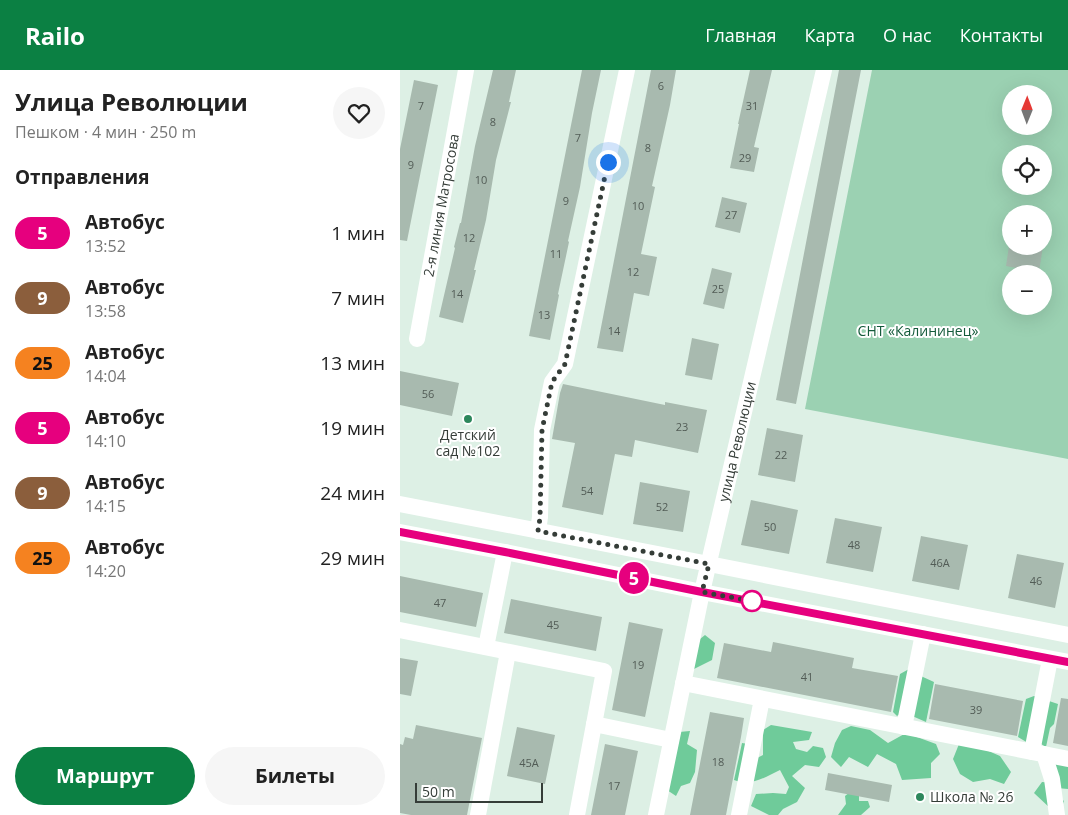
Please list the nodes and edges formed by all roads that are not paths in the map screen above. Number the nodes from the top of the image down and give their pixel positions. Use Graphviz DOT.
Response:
graph roads {
  1 [pos="466,70"];
  2 [pos="626,70"];
  3 [pos="824,70"];
  4 [pos="417,339"];
  5 [pos="400,504"];
  6 [pos="538,531"];
  7 [pos="400,532"];
  8 [pos="505,552"];
  9 [pos="709,564"];
  10 [pos="702,592"];
  11 [pos="400,630"];
  12 [pos="923,634"];
  13 [pos="1068,635"];
  14 [pos="486,647"];
  15 [pos="508,652"];
  16 [pos="1050,659"];
  17 [pos="1068,662"];
  18 [pos="683,683"];
  19 [pos="762,699"];
  20 [pos="594,724"];
  21 [pos="904,728"];
  22 [pos="671,740"];
  23 [pos="1038,753"];
  24 [pos="1068,759"];
  25 [pos="478,815"];
  26 [pos="577,815"];
  27 [pos="656,815"];
  28 [pos="740,815"];
  29 [pos="1057,815"];
  1 -- 4 [label="street, 2-я линия Матросова"];
  2 -- 6 [label="street"];
  3 -- 9 [label="street, улица Революции"];
  5 -- 6 [label="street"];
  6 -- 9 [label="street"];
  7 -- 8 [label="street"];
  8 -- 10 [label="street"];
  8 -- 14 [label="street"];
  9 -- 10 [label="street, улица Революции"];
  9 -- 13 [label="street"];
  10 -- 12 [label="street"];
  10 -- 18 [label="street, улица Революции"];
  11 -- 14 [label="street"];
  12 -- 16 [label="street"];
  12 -- 21 [label="street"];
  14 -- 15 [label="street"];
  15 -- 20 [label="street"];
  15 -- 25 [label="street"];
  16 -- 17 [label="street"];
  16 -- 23 [label="street"];
  18 -- 19 [label="street"];
  18 -- 22 [label="street, улица Революции"];
  19 -- 21 [label="street"];
  19 -- 28 [label="street"];
  20 -- 22 [label="street"];
  20 -- 26 [label="street"];
  21 -- 23 [label="street"];
  22 -- 27 [label="street, улица Революции"];
  23 -- 24 [label="street"];
  23 -- 29 [label="street"];
}
